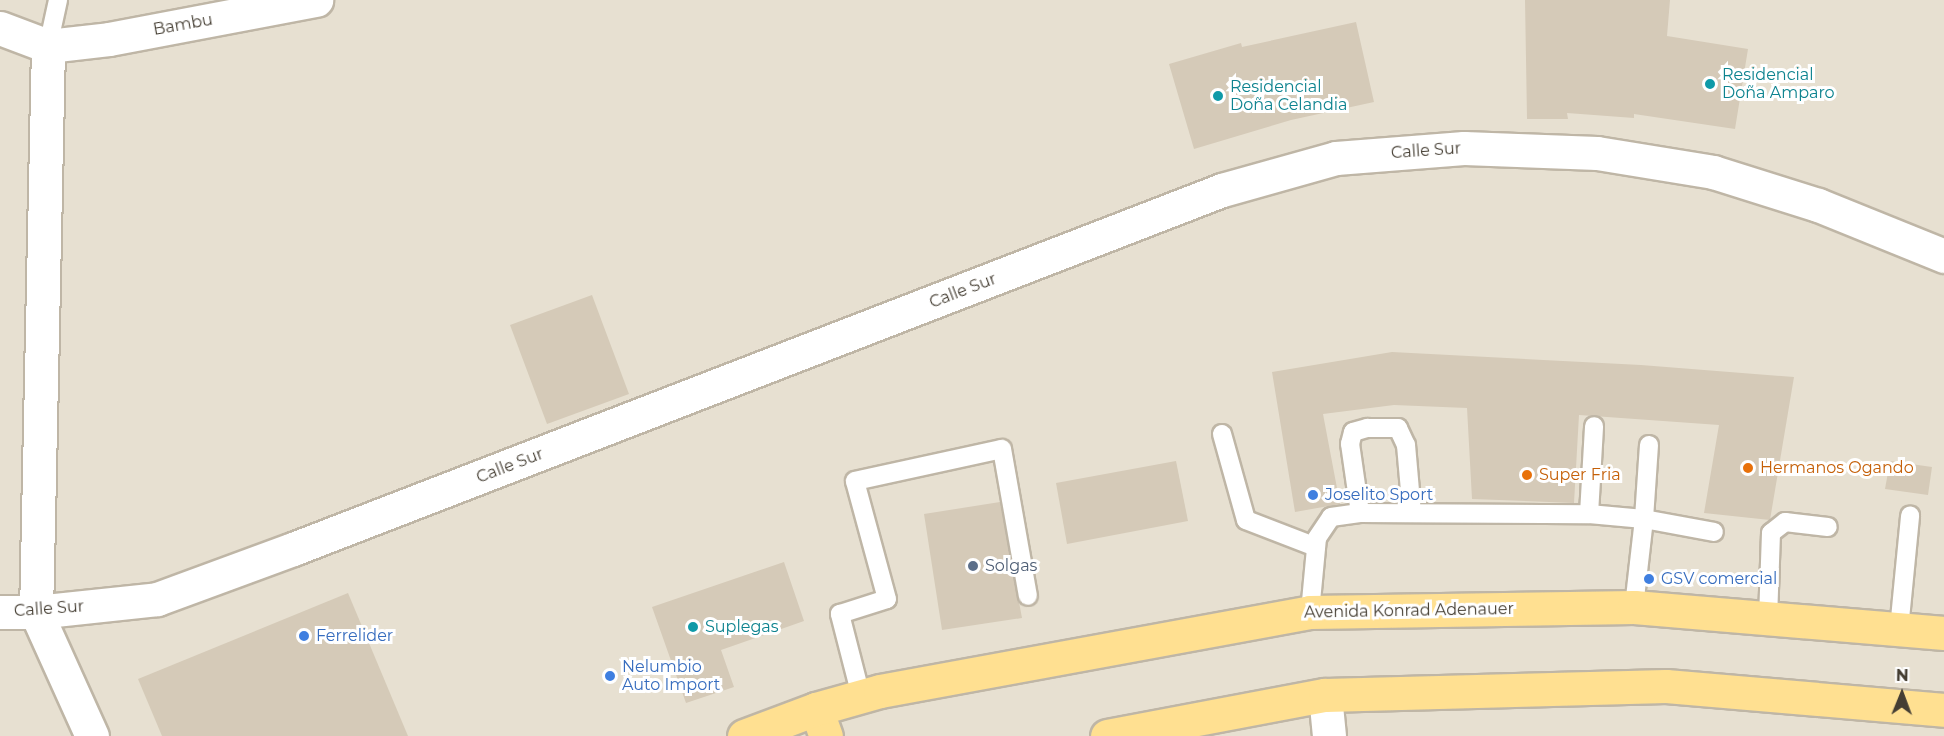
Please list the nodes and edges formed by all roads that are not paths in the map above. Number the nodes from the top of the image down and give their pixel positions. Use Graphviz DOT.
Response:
graph roads {
  1 [pos="58,0"];
  2 [pos="316,0"];
  3 [pos="0,28"];
  4 [pos="48,46"];
  5 [pos="1944,255"];
  6 [pos="1594,426"];
  7 [pos="1222,434"];
  8 [pos="1649,445"];
  9 [pos="1360,513"];
  10 [pos="1412,513"];
  11 [pos="1589,514"];
  12 [pos="1910,516"];
  13 [pos="1644,519"];
  14 [pos="1828,527"];
  15 [pos="1714,532"];
  16 [pos="1316,547"];
  17 [pos="1028,596"];
  18 [pos="1634,607"];
  19 [pos="0,612"];
  20 [pos="36,612"];
  21 [pos="1310,612"];
  22 [pos="1768,619"];
  23 [pos="1899,629"];
  24 [pos="1944,633"];
  25 [pos="1325,695"];
  26 [pos="861,696"];
  27 [pos="1944,710"];
  28 [pos="821,722"];
  29 [pos="92,736"];
  30 [pos="744,736"];
  31 [pos="1107,736"];
  32 [pos="1329,736"];
  1 -- 4 [label="lane"];
  2 -- 4 [label="street, Bambu"];
  3 -- 4 [label="street"];
  4 -- 20 [label="street"];
  5 -- 20 [label="street, Calle Sur"];
  6 -- 11 [label="lane"];
  7 -- 16 [label="lane"];
  8 -- 13 [label="lane"];
  9 -- 10 [label="lane"];
  9 -- 10 [label="lane"];
  9 -- 16 [label="lane"];
  10 -- 11 [label="lane"];
  11 -- 13 [label="lane"];
  12 -- 23 [label="lane"];
  13 -- 15 [label="lane"];
  13 -- 18 [label="lane"];
  14 -- 22 [label="lane"];
  16 -- 21 [label="lane"];
  17 -- 26 [label="lane"];
  18 -- 21 [label="main road, Avenida Konrad Adenauer"];
  18 -- 22 [label="main road, Avenida Konrad Adenauer"];
  19 -- 20 [label="street, Calle Sur"];
  20 -- 29 [label="street"];
  21 -- 26 [label="main road, Avenida Konrad Adenauer"];
  22 -- 23 [label="main road, Avenida Konrad Adenauer"];
  23 -- 24 [label="main road, Avenida Konrad Adenauer"];
  25 -- 27 [label="main road"];
  25 -- 31 [label="main road"];
  25 -- 32 [label="street"];
  26 -- 28 [label="main road, Avenida Konrad Adenauer"];
  28 -- 30 [label="main road, Avenida Konrad Adenauer"];
}
